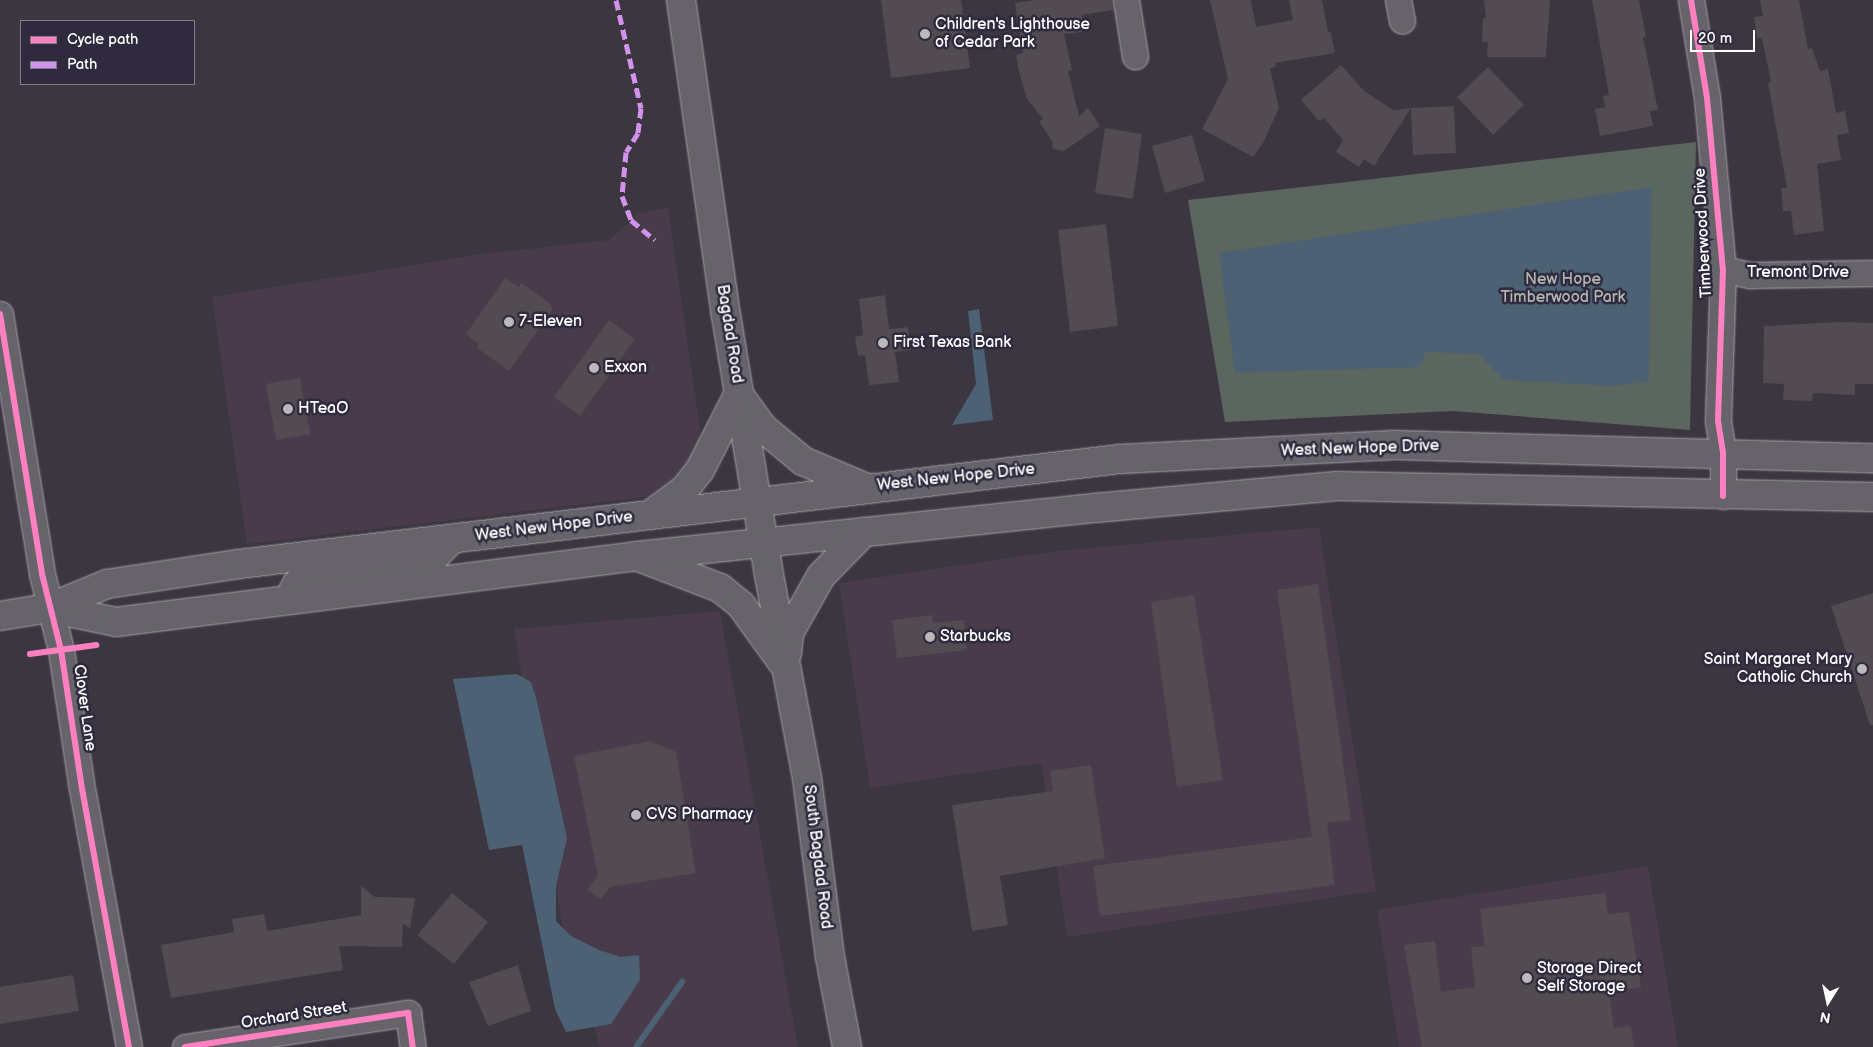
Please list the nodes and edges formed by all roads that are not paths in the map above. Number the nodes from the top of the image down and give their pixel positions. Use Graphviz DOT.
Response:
graph roads {
  1 [pos="681,0"];
  2 [pos="1126,0"];
  3 [pos="1691,0"];
  4 [pos="1134,56"];
  5 [pos="1723,269"];
  6 [pos="1873,273"];
  7 [pos="0,314"];
  8 [pos="739,393"];
  9 [pos="1723,452"];
  10 [pos="1873,458"];
  11 [pos="867,488"];
  12 [pos="1723,496"];
  13 [pos="1873,497"];
  14 [pos="758,500"];
  15 [pos="649,515"];
  16 [pos="864,532"];
  17 [pos="452,539"];
  18 [pos="764,543"];
  19 [pos="637,556"];
  20 [pos="288,600"];
  21 [pos="49,608"];
  22 [pos="0,616"];
  23 [pos="786,667"];
  24 [pos="129,1047"];
  25 [pos="185,1047"];
  26 [pos="413,1047"];
  27 [pos="847,1047"];
  1 -- 8 [label="main road, Bagdad Road"];
  2 -- 4 [label="street"];
  3 -- 5 [label="street, Timberwood Drive"];
  5 -- 6 [label="street, Tremont Drive"];
  5 -- 9 [label="street, Timberwood Drive"];
  7 -- 21 [label="street, Clover Lane"];
  8 -- 11 [label="main road"];
  8 -- 14 [label="main road, Bagdad Road"];
  8 -- 15 [label="main road"];
  9 -- 10 [label="main road, West New Hope Drive"];
  9 -- 11 [label="main road, West New Hope Drive"];
  9 -- 12 [label="street, Timberwood Drive"];
  11 -- 14 [label="main road, West New Hope Drive"];
  12 -- 13 [label="main road, West New Hope Drive"];
  12 -- 16 [label="main road, West New Hope Drive"];
  14 -- 15 [label="main road, West New Hope Drive"];
  14 -- 18 [label="main road, Bagdad Road"];
  15 -- 17 [label="main road, West New Hope Drive"];
  16 -- 18 [label="main road, West New Hope Drive"];
  16 -- 23 [label="main road"];
  17 -- 20 [label="main road"];
  17 -- 21 [label="main road, West New Hope Drive"];
  18 -- 19 [label="main road, West New Hope Drive"];
  18 -- 23 [label="main road, Bagdad Road"];
  19 -- 20 [label="main road, West New Hope Drive"];
  19 -- 23 [label="main road"];
  20 -- 21 [label="main road, West New Hope Drive"];
  21 -- 22 [label="main road, West New Hope Drive"];
  21 -- 24 [label="street, Clover Lane"];
  23 -- 27 [label="main road, South Bagdad Road"];
  25 -- 26 [label="street, Orchard Street"];
}
